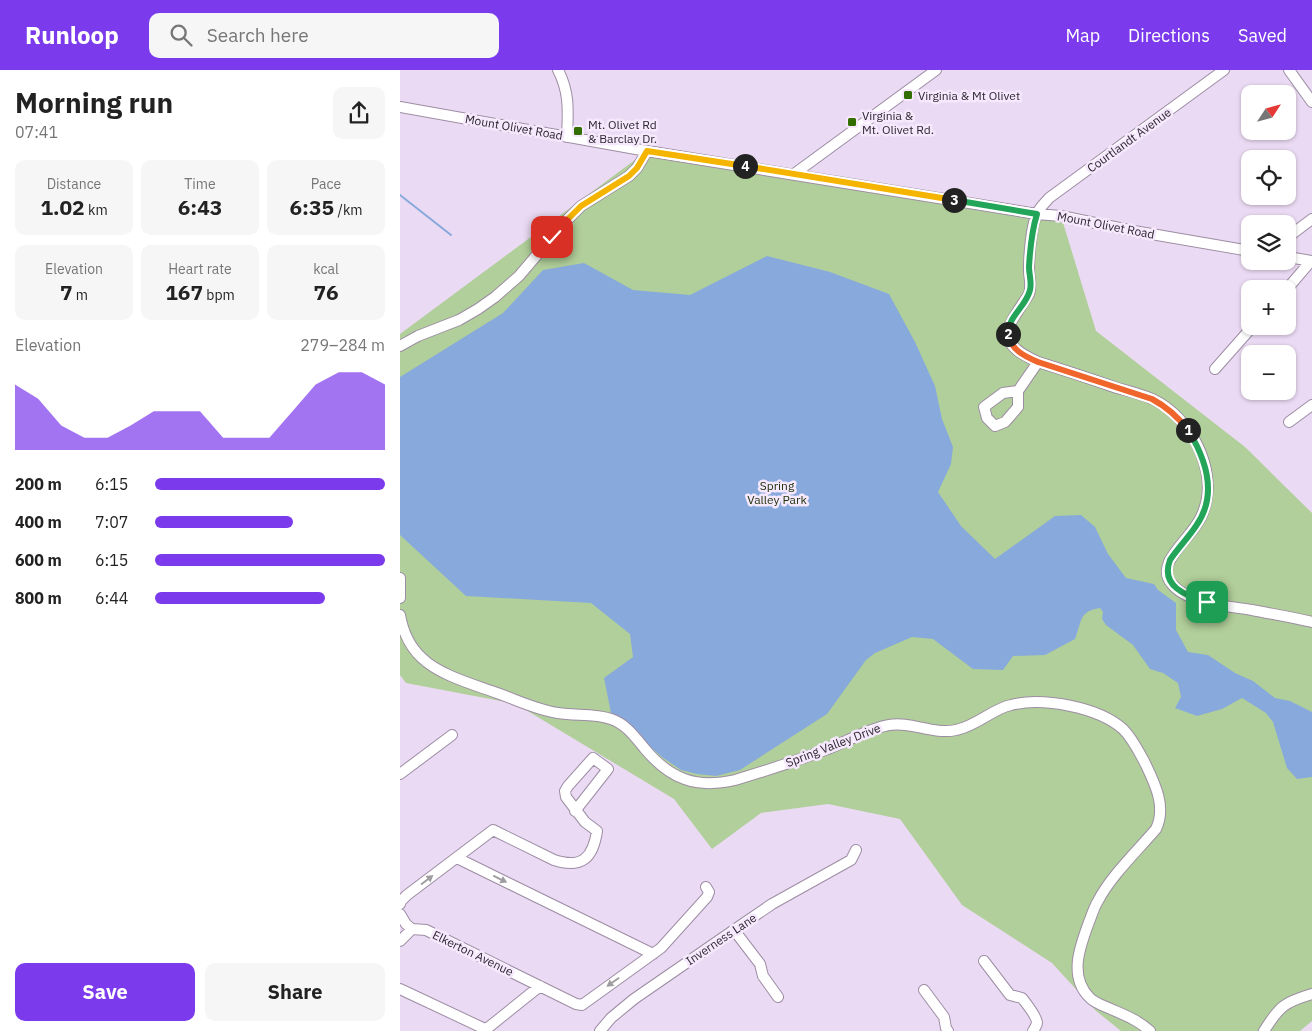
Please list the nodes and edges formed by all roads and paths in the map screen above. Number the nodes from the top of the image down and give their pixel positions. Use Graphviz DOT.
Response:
graph roads {
  1 [pos="558,70"];
  2 [pos="936,70"];
  3 [pos="1224,70"];
  4 [pos="1289,70"];
  5 [pos="1312,102"];
  6 [pos="400,107"];
  7 [pos="567,137"];
  8 [pos="647,151"];
  9 [pos="794,174"];
  10 [pos="1037,214"];
  11 [pos="1312,219"];
  12 [pos="1296,231"];
  13 [pos="1241,249"];
  14 [pos="1296,258"];
  15 [pos="1312,261"];
  16 [pos="1295,280"];
  17 [pos="1245,335"];
  18 [pos="400,346"];
  19 [pos="1038,362"];
  20 [pos="1215,369"];
  21 [pos="1018,391"];
  22 [pos="1312,405"];
  23 [pos="1289,422"];
  24 [pos="400,578"];
  25 [pos="400,598"];
  26 [pos="400,615"];
  27 [pos="1312,622"];
  28 [pos="452,735"];
  29 [pos="400,774"];
  30 [pos="575,811"];
  31 [pos="856,850"];
  32 [pos="457,858"];
  33 [pos="706,887"];
  34 [pos="400,904"];
  35 [pos="400,914"];
  36 [pos="412,929"];
  37 [pos="734,930"];
  38 [pos="400,942"];
  39 [pos="653,954"];
  40 [pos="984,961"];
  41 [pos="536,984"];
  42 [pos="400,989"];
  43 [pos="924,990"];
  44 [pos="1312,994"];
  45 [pos="778,997"];
  46 [pos="484,1030"];
  47 [pos="600,1031"];
  48 [pos="948,1031"];
  49 [pos="1033,1031"];
  50 [pos="1150,1031"];
  51 [pos="1264,1031"];
  1 -- 7 [label="street"];
  2 -- 9 [label="street"];
  3 -- 10 [label="street, Courtlandt Avenue"];
  4 -- 5 [label="street"];
  6 -- 7 [label="street, Mount Olivet Road"];
  7 -- 8 [label="street, Mount Olivet Road"];
  8 -- 9 [label="street, Mount Olivet Road"];
  8 -- 18 [label="street"];
  9 -- 10 [label="street, Mount Olivet Road"];
  10 -- 13 [label="street, Mount Olivet Road"];
  10 -- 19 [label="street"];
  11 -- 12 [label="street"];
  14 -- 15 [label="street"];
  15 -- 16 [label="street"];
  17 -- 20 [label="street"];
  19 -- 21 [label="street"];
  19 -- 27 [label="street"];
  22 -- 23 [label="street"];
  24 -- 25 [label="street"];
  26 -- 50 [label="street, Spring Valley Drive"];
  28 -- 29 [label="street"];
  30 -- 30 [label="street"];
  30 -- 32 [label="street"];
  31 -- 37 [label="street, Inverness Lane"];
  34 -- 32 [label="street, one-way"];
  32 -- 39 [label="street, one-way"];
  33 -- 39 [label="street"];
  35 -- 36 [label="street"];
  36 -- 38 [label="street"];
  36 -- 41 [label="street, Elkerton Avenue"];
  37 -- 45 [label="street"];
  37 -- 47 [label="street, Inverness Lane"];
  39 -- 41 [label="street, Elkerton Avenue, one-way"];
  40 -- 49 [label="street"];
  41 -- 46 [label="street"];
  42 -- 46 [label="street"];
  43 -- 48 [label="street"];
  44 -- 51 [label="street"];
}
